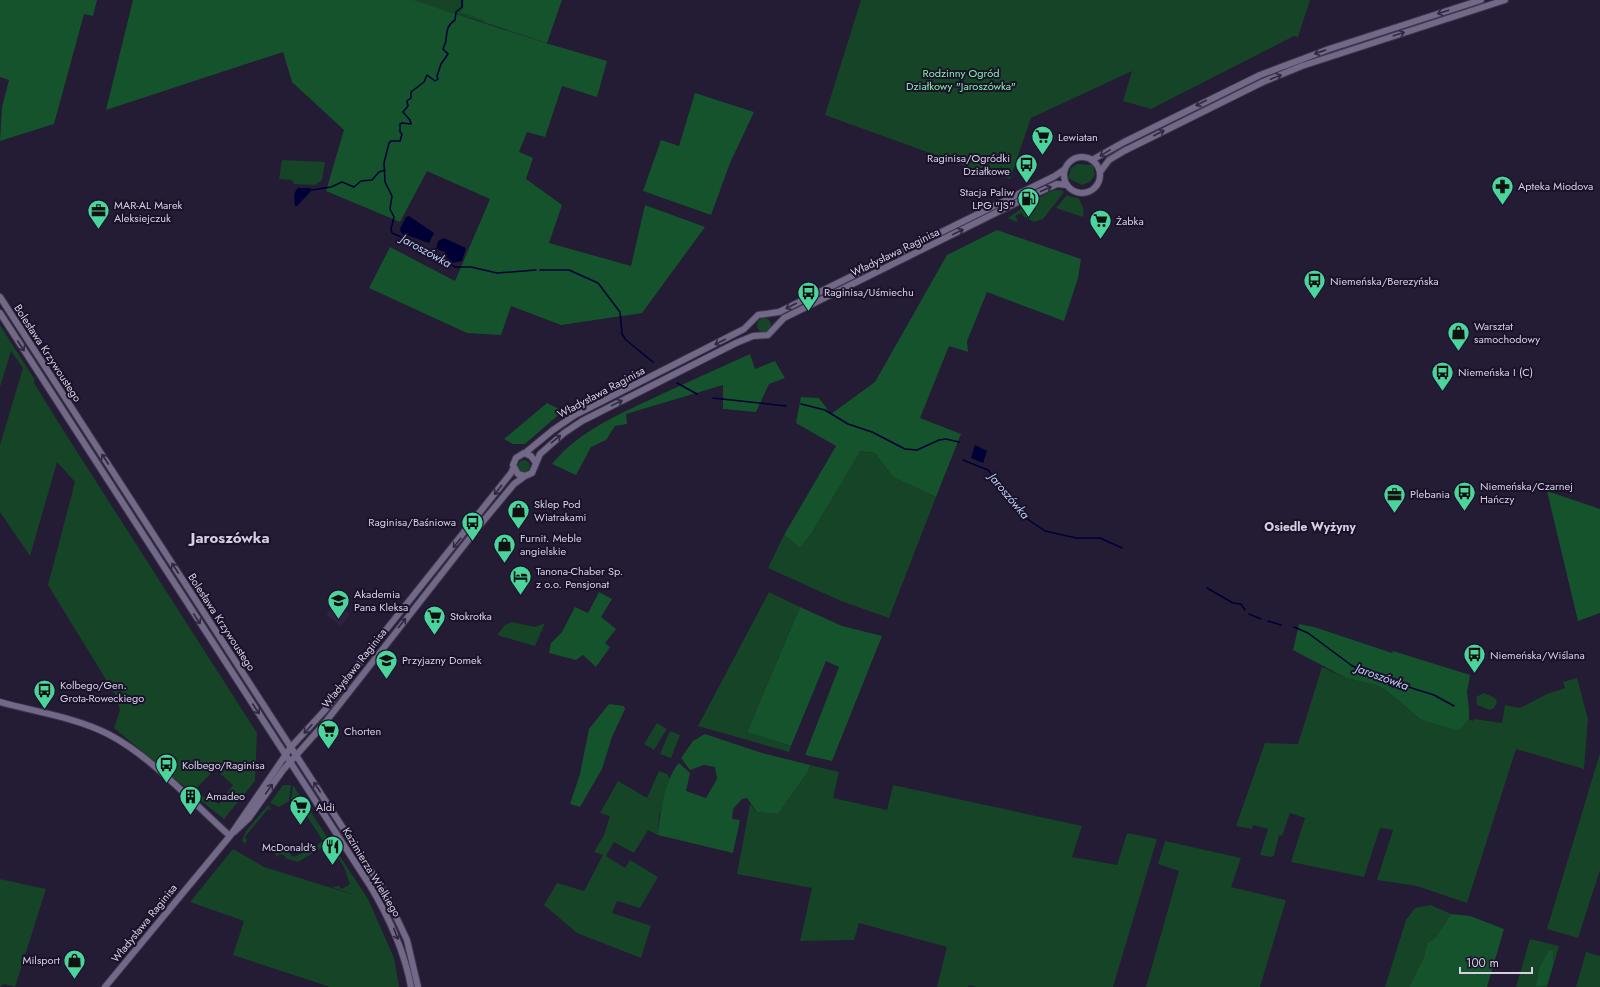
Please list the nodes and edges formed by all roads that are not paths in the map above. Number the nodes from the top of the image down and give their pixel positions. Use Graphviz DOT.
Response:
graph roads {
  1 [pos="1481,0"];
  2 [pos="1505,0"];
  3 [pos="1092,160"];
  4 [pos="1065,169"];
  5 [pos="1100,172"];
  6 [pos="1067,185"];
  7 [pos="0,297"];
  8 [pos="0,313"];
  9 [pos="766,314"];
  10 [pos="753,321"];
  11 [pos="775,327"];
  12 [pos="761,336"];
  13 [pos="525,453"];
  14 [pos="536,463"];
  15 [pos="514,468"];
  16 [pos="525,476"];
  17 [pos="131,500"];
  18 [pos="123,504"];
  19 [pos="379,638"];
  20 [pos="385,644"];
  21 [pos="0,702"];
  22 [pos="291,747"];
  23 [pos="296,754"];
  24 [pos="285,755"];
  25 [pos="290,762"];
  26 [pos="326,801"];
  27 [pos="318,805"];
  28 [pos="230,836"];
  29 [pos="105,987"];
  30 [pos="411,987"];
  31 [pos="418,987"];
  1 -- 3 [label="main road, one-way"];
  5 -- 2 [label="main road, one-way"];
  3 -- 4 [label="main road"];
  3 -- 5 [label="main road"];
  4 -- 6 [label="main road"];
  4 -- 9 [label="main road, Władysława Raginisa, one-way"];
  5 -- 6 [label="main road"];
  11 -- 6 [label="main road, Władysława Raginisa, one-way"];
  17 -- 7 [label="main road, Bolesława Krzywoustego, one-way"];
  8 -- 18 [label="main road, Bolesława Krzywoustego, one-way"];
  9 -- 10 [label="main road"];
  9 -- 11 [label="main road"];
  10 -- 12 [label="main road"];
  10 -- 13 [label="main road, Władysława Raginisa, one-way"];
  11 -- 12 [label="main road"];
  14 -- 12 [label="main road, Władysława Raginisa, one-way"];
  13 -- 14 [label="main road"];
  13 -- 15 [label="main road"];
  14 -- 16 [label="main road"];
  15 -- 16 [label="main road"];
  15 -- 19 [label="main road, Władysława Raginisa, one-way"];
  20 -- 16 [label="main road, Władysława Raginisa, one-way"];
  17 -- 18 [label="main road"];
  22 -- 17 [label="main road, Bolesława Krzywoustego, one-way"];
  18 -- 24 [label="main road, Bolesława Krzywoustego, one-way"];
  19 -- 20 [label="main road"];
  19 -- 22 [label="main road, Władysława Raginisa, one-way"];
  20 -- 23 [label="main road, Władysława Raginisa"];
  21 -- 28 [label="main road"];
  22 -- 23 [label="main road, Bolesława Krzywoustego"];
  22 -- 24 [label="main road, Władysława Raginisa"];
  23 -- 25 [label="main road, Władysława Raginisa"];
  26 -- 23 [label="main road, Kazimierza Wielkiego, one-way"];
  24 -- 25 [label="main road, Kazimierza Wielkiego"];
  24 -- 28 [label="main road, Władysława Raginisa"];
  25 -- 27 [label="main road, Kazimierza Wielkiego"];
  28 -- 25 [label="main road, Władysława Raginisa, one-way"];
  26 -- 27 [label="main road"];
  26 -- 31 [label="main road, Kazimierza Wielkiego"];
  27 -- 30 [label="main road, Kazimierza Wielkiego, one-way"];
  28 -- 29 [label="main road, Władysława Raginisa"];
}
